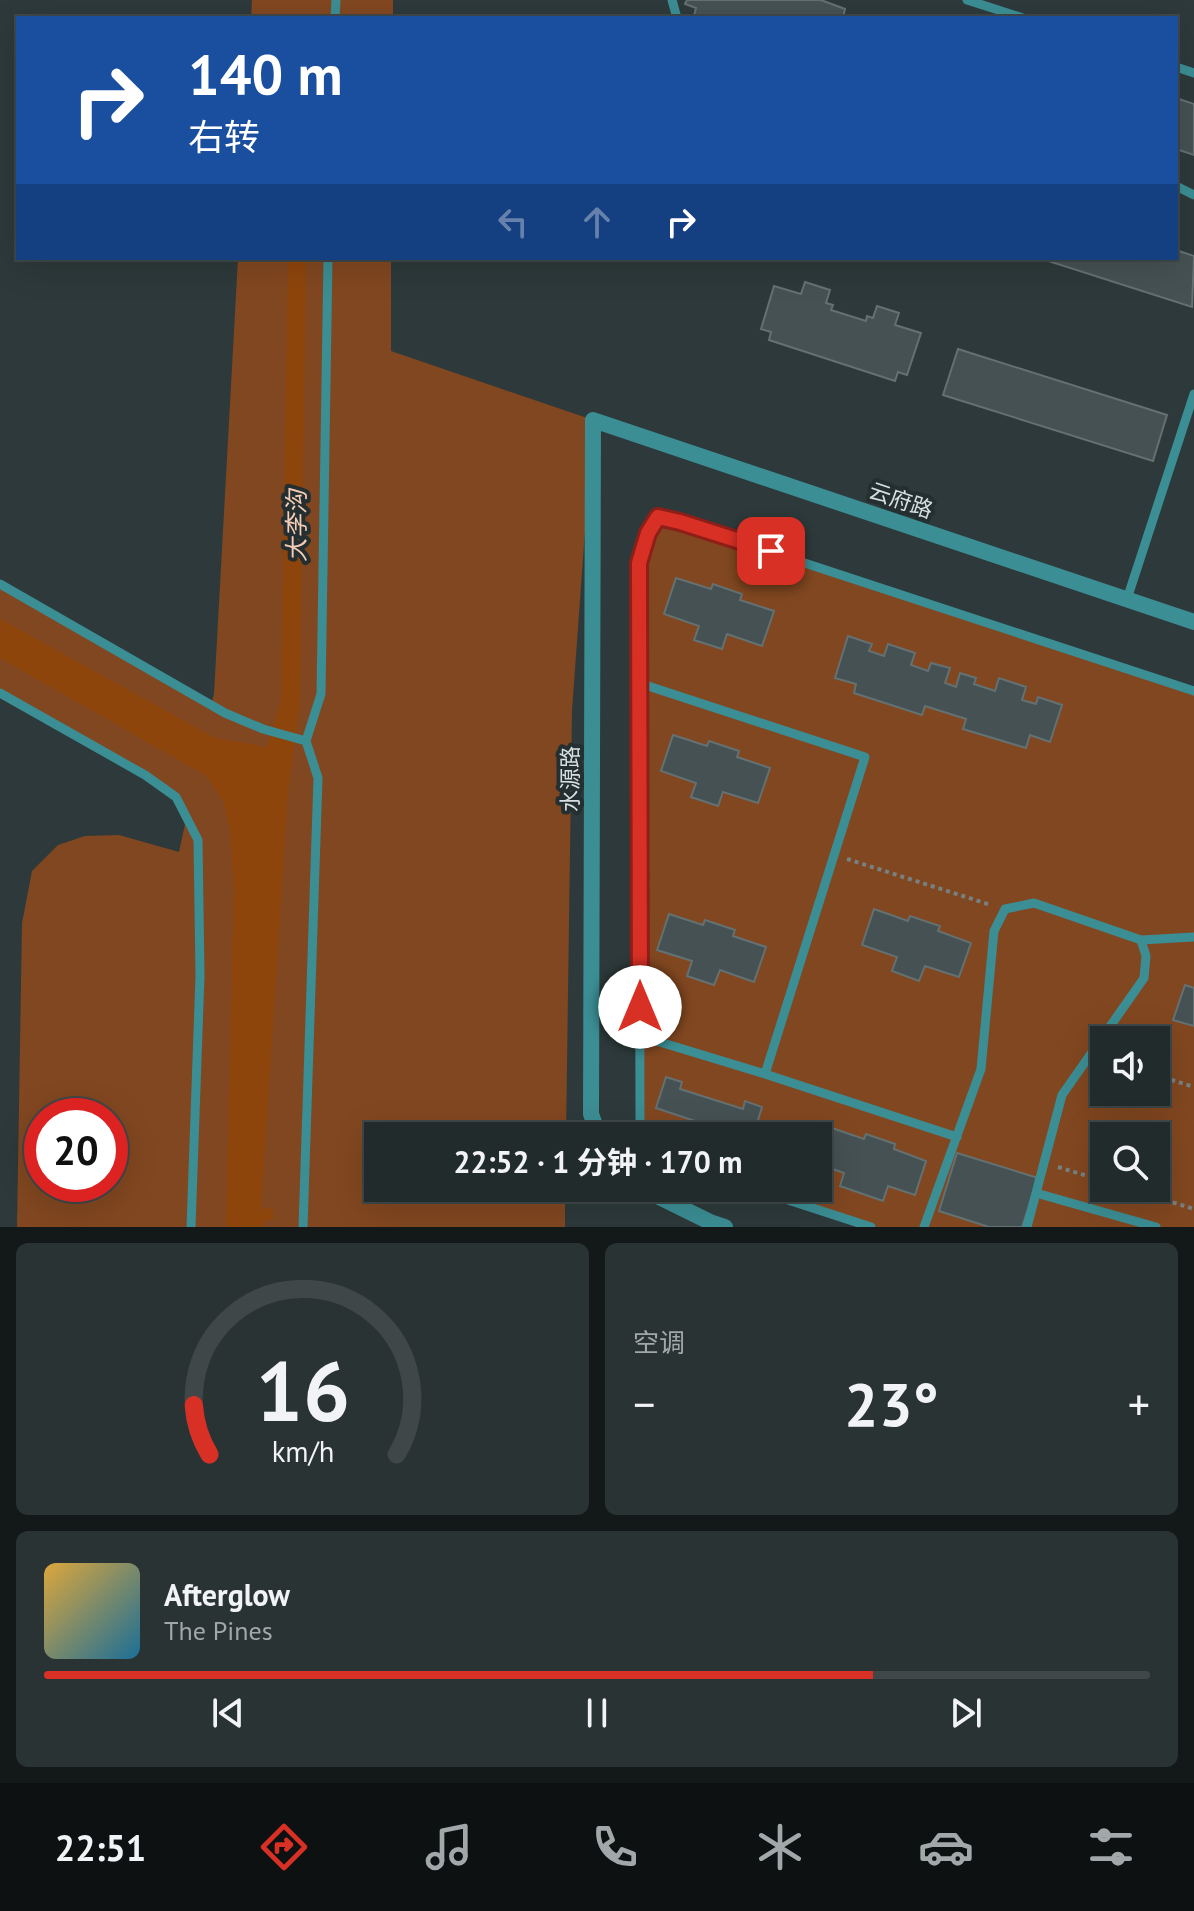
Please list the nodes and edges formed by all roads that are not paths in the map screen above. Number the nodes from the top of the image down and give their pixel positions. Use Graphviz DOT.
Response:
graph roads {
  1 [pos="967,0"];
  2 [pos="1017,16"];
  3 [pos="328,260"];
  4 [pos="1194,394"];
  5 [pos="593,420"];
  6 [pos="0,584"];
  7 [pos="1127,599"];
  8 [pos="1194,622"];
  9 [pos="639,683"];
  10 [pos="1194,691"];
  11 [pos="0,693"];
  12 [pos="302,740"];
  13 [pos="1194,937"];
  14 [pos="1141,940"];
  15 [pos="640,1036"];
  16 [pos="765,1074"];
  17 [pos="594,1122"];
  18 [pos="640,1122"];
  19 [pos="957,1137"];
  20 [pos="1036,1193"];
  21 [pos="669,1202"];
  22 [pos="794,1202"];
  23 [pos="191,1227"];
  24 [pos="303,1227"];
  25 [pos="725,1227"];
  26 [pos="871,1227"];
  27 [pos="924,1227"];
  28 [pos="1027,1227"];
  29 [pos="1156,1227"];
  1 -- 2 [label="lane"];
  3 -- 12 [label="lane"];
  4 -- 7 [label="lane"];
  5 -- 7 [label="street, 云府路"];
  5 -- 17 [label="street, 水源路"];
  6 -- 12 [label="lane"];
  7 -- 8 [label="street, 云府路"];
  9 -- 10 [label="lane"];
  9 -- 15 [label="lane"];
  9 -- 16 [label="lane"];
  11 -- 23 [label="lane"];
  12 -- 24 [label="lane"];
  13 -- 14 [label="lane"];
  14 -- 19 [label="lane"];
  14 -- 20 [label="lane"];
  15 -- 16 [label="lane"];
  15 -- 18 [label="lane"];
  16 -- 19 [label="lane"];
  19 -- 27 [label="lane"];
  20 -- 28 [label="lane"];
  20 -- 29 [label="lane"];
  21 -- 25 [label="street"];
  22 -- 26 [label="lane"];
}
